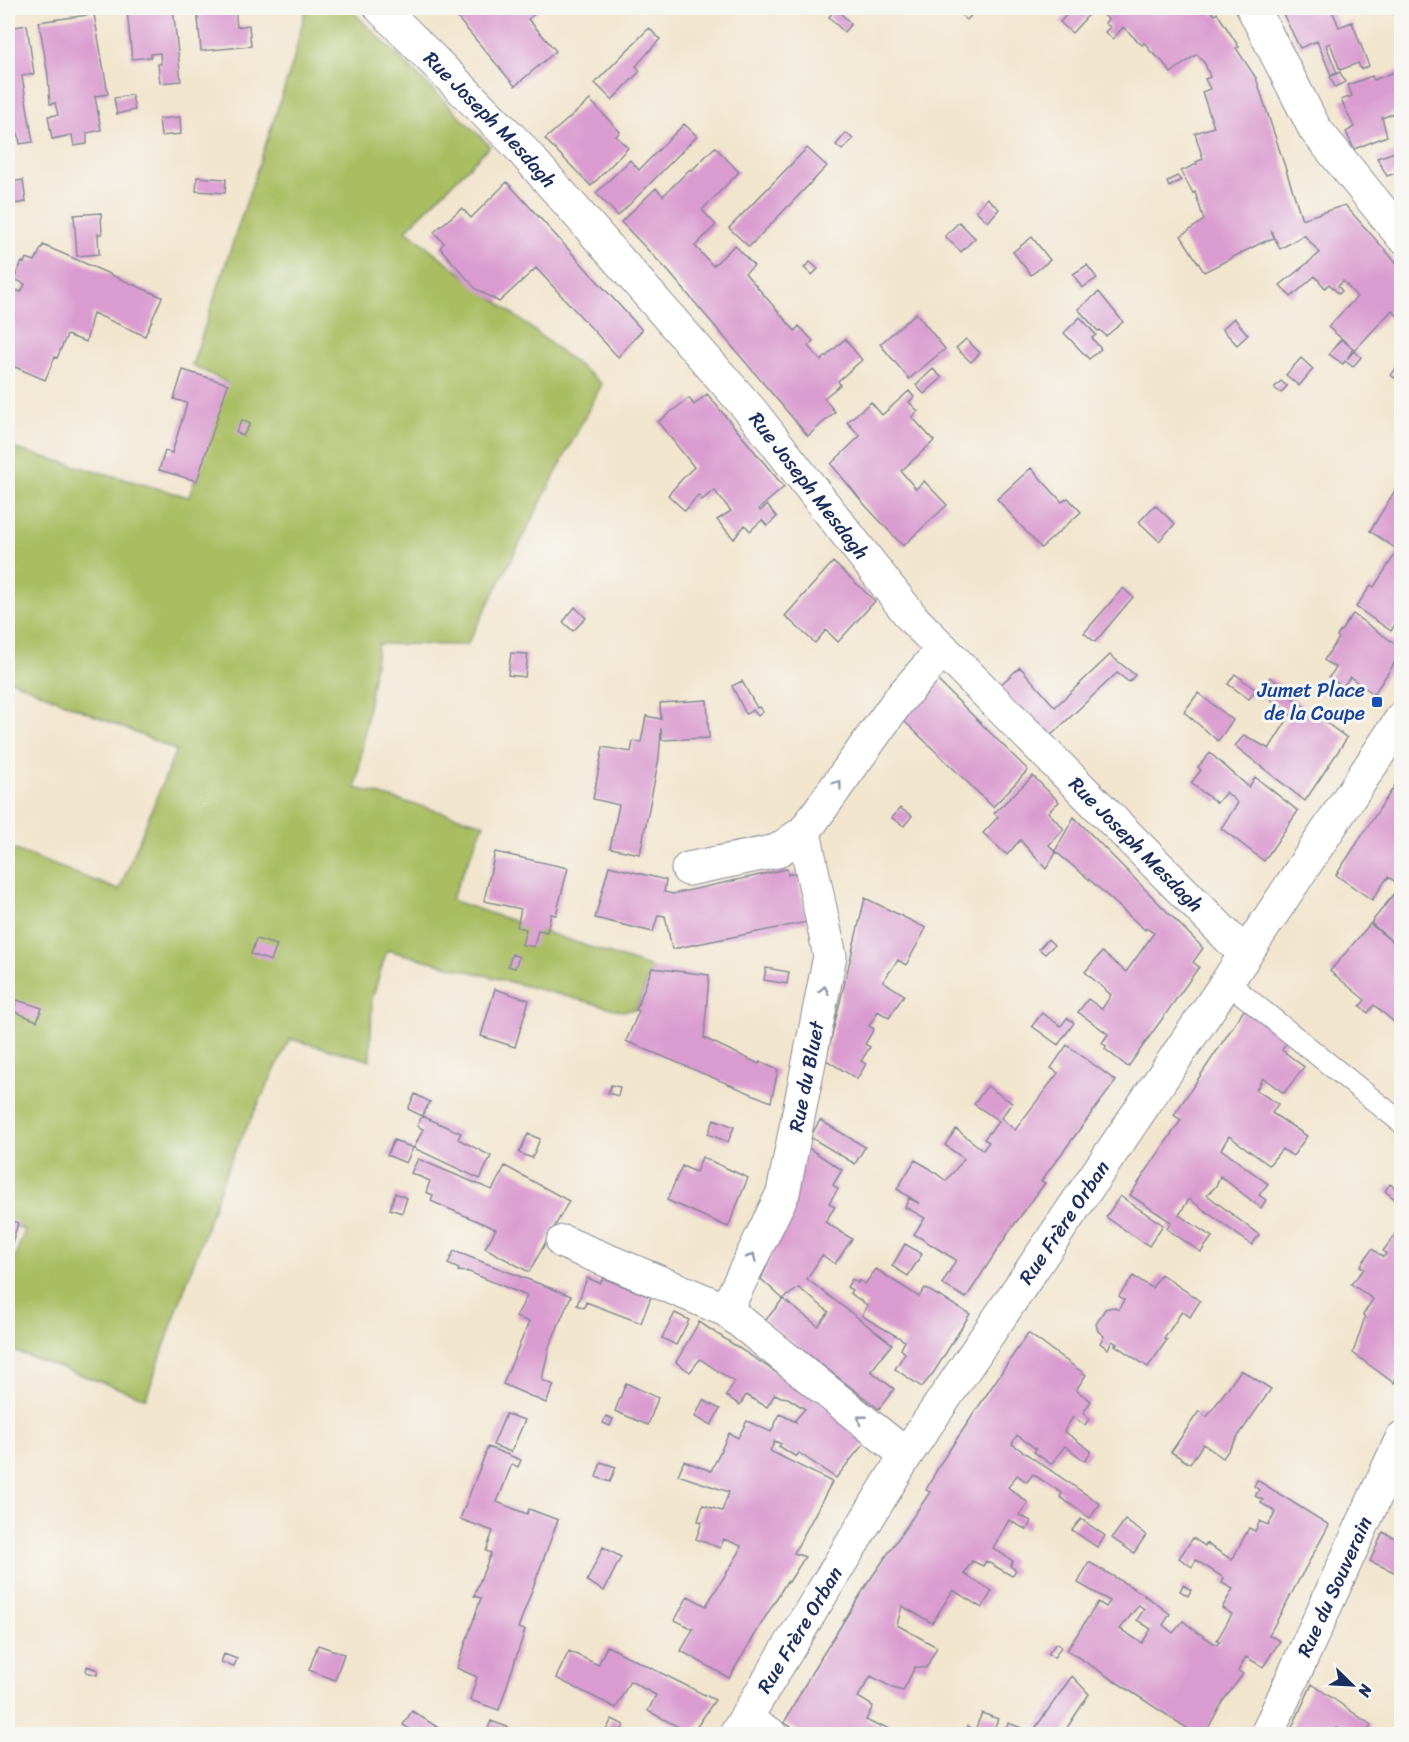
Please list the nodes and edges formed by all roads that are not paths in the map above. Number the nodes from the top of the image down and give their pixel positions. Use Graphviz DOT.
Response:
graph roads {
  1 [pos="381,8"];
  2 [pos="1252,8"];
  3 [pos="1401,236"];
  4 [pos="943,649"];
  5 [pos="1401,718"];
  6 [pos="804,832"];
  7 [pos="688,869"];
  8 [pos="1245,954"];
  9 [pos="1227,982"];
  10 [pos="1401,1123"];
  11 [pos="563,1242"];
  12 [pos="726,1310"];
  13 [pos="1401,1438"];
  14 [pos="906,1455"];
  15 [pos="750,1730"];
  16 [pos="1267,1734"];
  1 -- 4 [label="street, Rue Joseph Mesdagh"];
  2 -- 3 [label="street"];
  6 -- 4 [label="street, one-way"];
  4 -- 8 [label="street, Rue Joseph Mesdagh"];
  5 -- 8 [label="street, Rue Frère Orban"];
  6 -- 7 [label="street"];
  12 -- 6 [label="street, Rue du Bluet, one-way"];
  8 -- 9 [label="street, Rue Frère Orban"];
  9 -- 10 [label="lane"];
  9 -- 14 [label="street, Rue Frère Orban"];
  11 -- 12 [label="street"];
  14 -- 12 [label="street, one-way"];
  13 -- 16 [label="street, Rue du Souverain"];
  14 -- 15 [label="street, Rue Frère Orban"];
}
